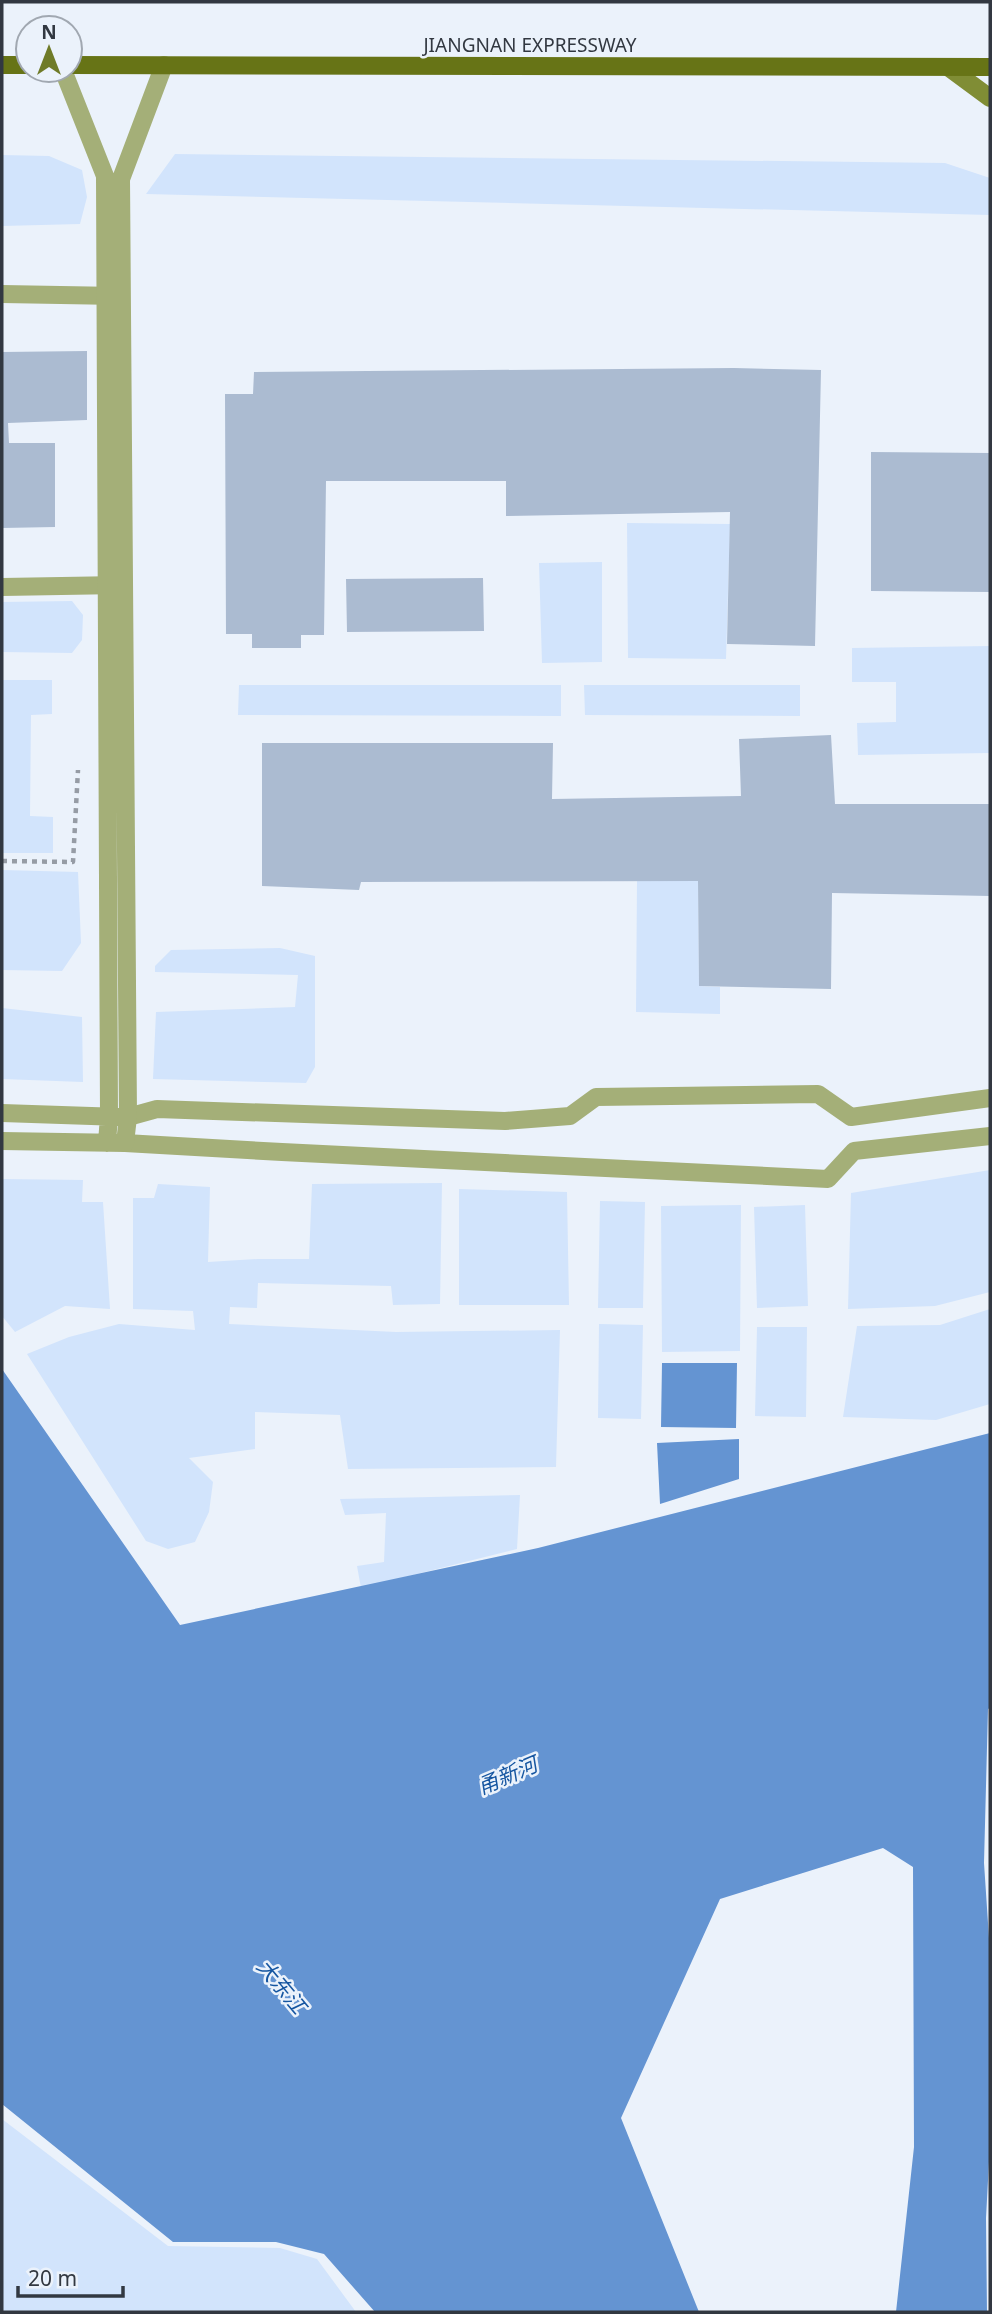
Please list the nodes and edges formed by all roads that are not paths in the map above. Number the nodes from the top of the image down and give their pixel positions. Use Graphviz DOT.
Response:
graph roads {
  1 [pos="84,65"];
  2 [pos="164,65"];
  3 [pos="948,67"];
  4 [pos="990,67"];
  5 [pos="69,84"];
  6 [pos="990,98"];
  7 [pos="2,295"];
  8 [pos="114,296"];
  9 [pos="115,585"];
  10 [pos="2,587"];
  11 [pos="990,1098"];
  12 [pos="2,1114"];
  13 [pos="109,1116"];
  14 [pos="128,1117"];
  15 [pos="990,1136"];
  16 [pos="2,1141"];
  17 [pos="116,1143"];
  1 -- 2 [label="main road, JIANGNAN EXPRESSWAY"];
  2 -- 3 [label="main road, JIANGNAN EXPRESSWAY"];
  2 -- 8 [label="street"];
  3 -- 4 [label="main road, JIANGNAN EXPRESSWAY"];
  3 -- 6 [label="main road"];
  5 -- 8 [label="street"];
  7 -- 8 [label="street"];
  8 -- 9 [label="street"];
  9 -- 10 [label="street"];
  9 -- 13 [label="street"];
  9 -- 14 [label="street"];
  11 -- 14 [label="street"];
  12 -- 13 [label="street"];
  13 -- 14 [label="street"];
  13 -- 17 [label="street"];
  14 -- 17 [label="street"];
  15 -- 17 [label="street"];
  16 -- 17 [label="street"];
}
